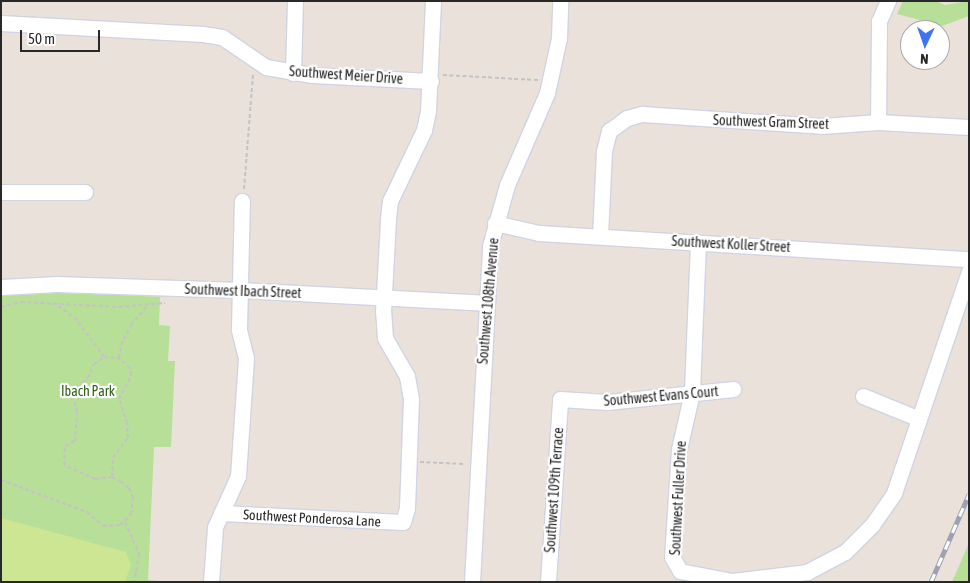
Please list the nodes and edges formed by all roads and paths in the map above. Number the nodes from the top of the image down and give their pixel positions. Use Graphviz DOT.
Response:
graph roads {
  1 [pos="295,1"];
  2 [pos="433,1"];
  3 [pos="560,1"];
  4 [pos="888,1"];
  5 [pos="1,23"];
  6 [pos="260,64"];
  7 [pos="293,73"];
  8 [pos="431,78"];
  9 [pos="550,80"];
  10 [pos="878,122"];
  11 [pos="968,127"];
  12 [pos="1,192"];
  13 [pos="85,192"];
  14 [pos="242,201"];
  15 [pos="495,223"];
  16 [pos="600,236"];
  17 [pos="698,242"];
  18 [pos="969,259"];
  19 [pos="969,271"];
  20 [pos="1,287"];
  21 [pos="240,290"];
  22 [pos="384,298"];
  23 [pos="165,303"];
  24 [pos="485,303"];
  25 [pos="56,304"];
  26 [pos="147,306"];
  27 [pos="1,307"];
  28 [pos="104,357"];
  29 [pos="119,358"];
  30 [pos="733,389"];
  31 [pos="692,392"];
  32 [pos="863,396"];
  33 [pos="560,399"];
  34 [pos="917,418"];
  35 [pos="409,461"];
  36 [pos="478,465"];
  37 [pos="112,478"];
  38 [pos="1,480"];
  39 [pos="221,513"];
  40 [pos="125,522"];
  41 [pos="807,577"];
  42 [pos="134,582"];
  43 [pos="211,582"];
  44 [pos="472,582"];
  45 [pos="548,582"];
  46 [pos="732,582"];
  1 -- 7 [label="street"];
  2 -- 8 [label="street"];
  3 -- 9 [label="street, Southwest 108th Avenue"];
  4 -- 10 [label="street"];
  5 -- 6 [label="street, Southwest Meier Drive"];
  6 -- 7 [label="street, Southwest Meier Drive"];
  6 -- 14 [label="path"];
  7 -- 8 [label="street, Southwest Meier Drive"];
  8 -- 9 [label="path"];
  8 -- 22 [label="street"];
  9 -- 15 [label="street, Southwest 108th Avenue"];
  10 -- 11 [label="street, Southwest Gram Street"];
  10 -- 16 [label="street, Southwest Gram Street"];
  12 -- 13 [label="street"];
  14 -- 21 [label="street"];
  15 -- 16 [label="street, Southwest Koller Street"];
  15 -- 24 [label="street, Southwest 108th Avenue"];
  16 -- 17 [label="street, Southwest Koller Street"];
  17 -- 18 [label="street, Southwest Koller Street"];
  17 -- 31 [label="street, Southwest Fuller Drive"];
  19 -- 34 [label="street, Southwest Fuller Drive"];
  20 -- 21 [label="street, Southwest Ibach Street"];
  21 -- 22 [label="street, Southwest Ibach Street"];
  21 -- 39 [label="street"];
  22 -- 24 [label="street, Southwest Ibach Street"];
  22 -- 35 [label="street"];
  23 -- 26 [label="path"];
  24 -- 36 [label="street, Southwest 108th Avenue"];
  25 -- 26 [label="path"];
  25 -- 27 [label="path"];
  25 -- 28 [label="path"];
  26 -- 29 [label="path"];
  28 -- 29 [label="path"];
  28 -- 37 [label="path"];
  29 -- 37 [label="path"];
  30 -- 31 [label="street, Southwest Evans Court"];
  31 -- 33 [label="street, Southwest Evans Court"];
  31 -- 46 [label="street, Southwest Fuller Drive"];
  32 -- 34 [label="street"];
  33 -- 45 [label="street, Southwest 109th Terrace"];
  34 -- 41 [label="street, Southwest Fuller Drive"];
  35 -- 36 [label="path"];
  35 -- 39 [label="street, Southwest Ponderosa Lane"];
  36 -- 44 [label="street, Southwest 108th Avenue"];
  37 -- 40 [label="path"];
  38 -- 40 [label="path"];
  39 -- 43 [label="street"];
  40 -- 42 [label="path"];
  41 -- 46 [label="street, Southwest Fuller Drive"];
}
